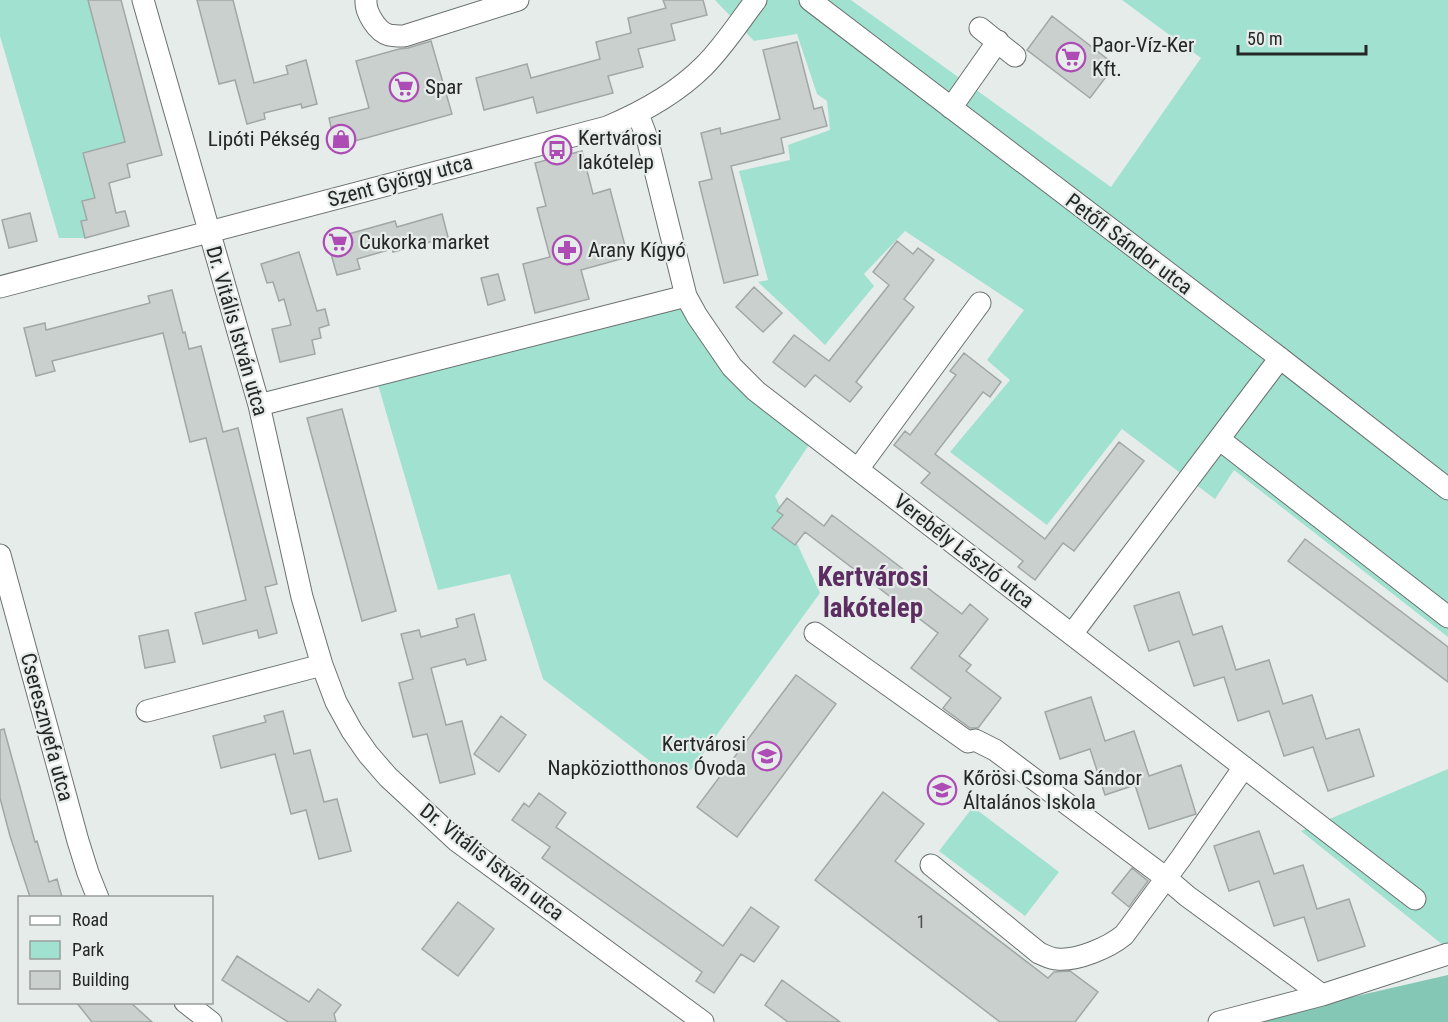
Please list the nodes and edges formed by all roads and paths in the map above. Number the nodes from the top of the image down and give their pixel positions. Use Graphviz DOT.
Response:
graph roads {
  1 [pos="143,0"];
  2 [pos="366,0"];
  3 [pos="756,0"];
  4 [pos="810,0"];
  5 [pos="502,2"];
  6 [pos="980,28"];
  7 [pos="998,41"];
  8 [pos="1016,56"];
  9 [pos="951,108"];
  10 [pos="638,114"];
  11 [pos="209,231"];
  12 [pos="0,287"];
  13 [pos="686,296"];
  14 [pos="980,303"];
  15 [pos="1280,358"];
  16 [pos="259,405"];
  17 [pos="1219,439"];
  18 [pos="858,469"];
  19 [pos="1448,489"];
  20 [pos="0,555"];
  21 [pos="1448,618"];
  22 [pos="815,633"];
  23 [pos="1072,634"];
  24 [pos="322,665"];
  25 [pos="147,711"];
  26 [pos="1244,767"];
  27 [pos="931,865"];
  28 [pos="1166,878"];
  29 [pos="98,896"];
  30 [pos="1415,899"];
  31 [pos="1448,954"];
  32 [pos="1322,995"];
  33 [pos="188,1004"];
  34 [pos="211,1022"];
  35 [pos="703,1022"];
  36 [pos="1219,1022"];
  1 -- 11 [label="street, Dr. Vitális István utca"];
  2 -- 5 [label="street"];
  3 -- 10 [label="street, Szent György utca"];
  4 -- 9 [label="street, Petőfi Sándor utca"];
  6 -- 7 [label="street"];
  7 -- 8 [label="street"];
  7 -- 9 [label="street"];
  9 -- 15 [label="street, Petőfi Sándor utca"];
  10 -- 11 [label="street, Szent György utca"];
  10 -- 13 [label="street, Verebély László utca"];
  11 -- 12 [label="street, Szent György utca"];
  11 -- 16 [label="street, Dr. Vitális István utca"];
  13 -- 16 [label="street"];
  13 -- 18 [label="street, Verebély László utca"];
  14 -- 18 [label="street"];
  15 -- 17 [label="street"];
  15 -- 19 [label="street, Petőfi Sándor utca"];
  16 -- 24 [label="street, Dr. Vitális István utca"];
  17 -- 21 [label="street"];
  17 -- 23 [label="street"];
  18 -- 23 [label="street, Verebély László utca"];
  20 -- 29 [label="street, Cseresznyefa utca"];
  22 -- 28 [label="street"];
  23 -- 26 [label="street, Verebély László utca"];
  24 -- 25 [label="street"];
  24 -- 35 [label="street, Dr. Vitális István utca"];
  26 -- 28 [label="street"];
  26 -- 30 [label="street, Verebély László utca"];
  27 -- 28 [label="street"];
  28 -- 32 [label="street"];
  31 -- 32 [label="street"];
  32 -- 36 [label="street"];
  33 -- 34 [label="street"];
}
